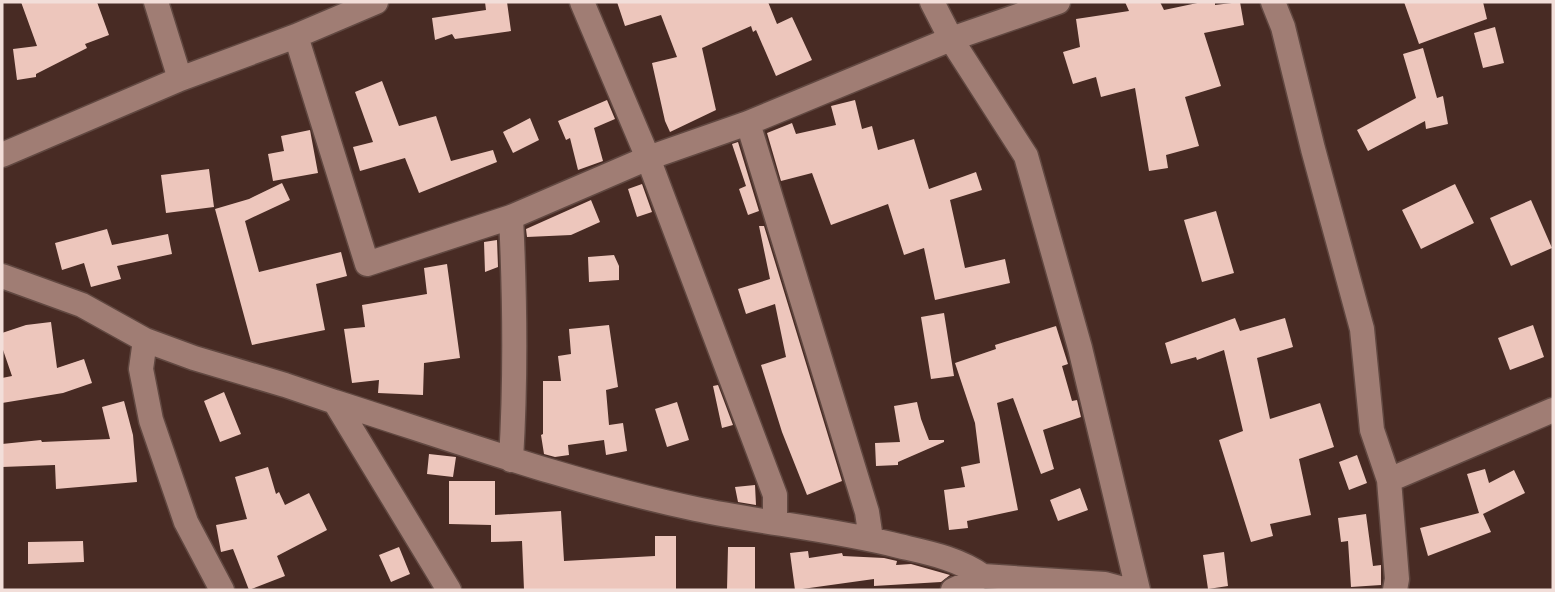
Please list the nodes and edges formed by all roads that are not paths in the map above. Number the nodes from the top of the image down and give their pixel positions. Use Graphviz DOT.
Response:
graph roads {
  1 [pos="156,2"];
  2 [pos="376,2"];
  3 [pos="582,2"];
  4 [pos="932,2"];
  5 [pos="1058,2"];
  6 [pos="1273,2"];
  7 [pos="296,36"];
  8 [pos="951,39"];
  9 [pos="180,79"];
  10 [pos="748,123"];
  11 [pos="2,155"];
  12 [pos="648,158"];
  13 [pos="511,218"];
  14 [pos="2,276"];
  15 [pos="145,340"];
  16 [pos="335,402"];
  17 [pos="1553,410"];
  18 [pos="511,460"];
  19 [pos="1389,480"];
  20 [pos="775,522"];
  21 [pos="871,539"];
  22 [pos="993,581"];
  23 [pos="222,590"];
  24 [pos="449,590"];
  25 [pos="953,590"];
  26 [pos="1127,590"];
  27 [pos="1138,590"];
  28 [pos="1395,590"];
  1 -- 9 [label="street"];
  2 -- 7 [label="street"];
  3 -- 12 [label="street"];
  4 -- 8 [label="street"];
  5 -- 8 [label="street"];
  6 -- 19 [label="street"];
  7 -- 9 [label="street"];
  7 -- 13 [label="street"];
  8 -- 10 [label="street"];
  8 -- 27 [label="street"];
  9 -- 11 [label="street"];
  10 -- 12 [label="street"];
  10 -- 21 [label="street"];
  12 -- 13 [label="street"];
  12 -- 20 [label="street"];
  13 -- 18 [label="street"];
  14 -- 15 [label="street"];
  15 -- 16 [label="street"];
  15 -- 23 [label="street"];
  16 -- 18 [label="street"];
  16 -- 24 [label="street"];
  17 -- 19 [label="street"];
  18 -- 20 [label="street"];
  19 -- 28 [label="street"];
  20 -- 21 [label="street"];
  21 -- 22 [label="street"];
  22 -- 25 [label="street"];
  22 -- 26 [label="street"];
}
